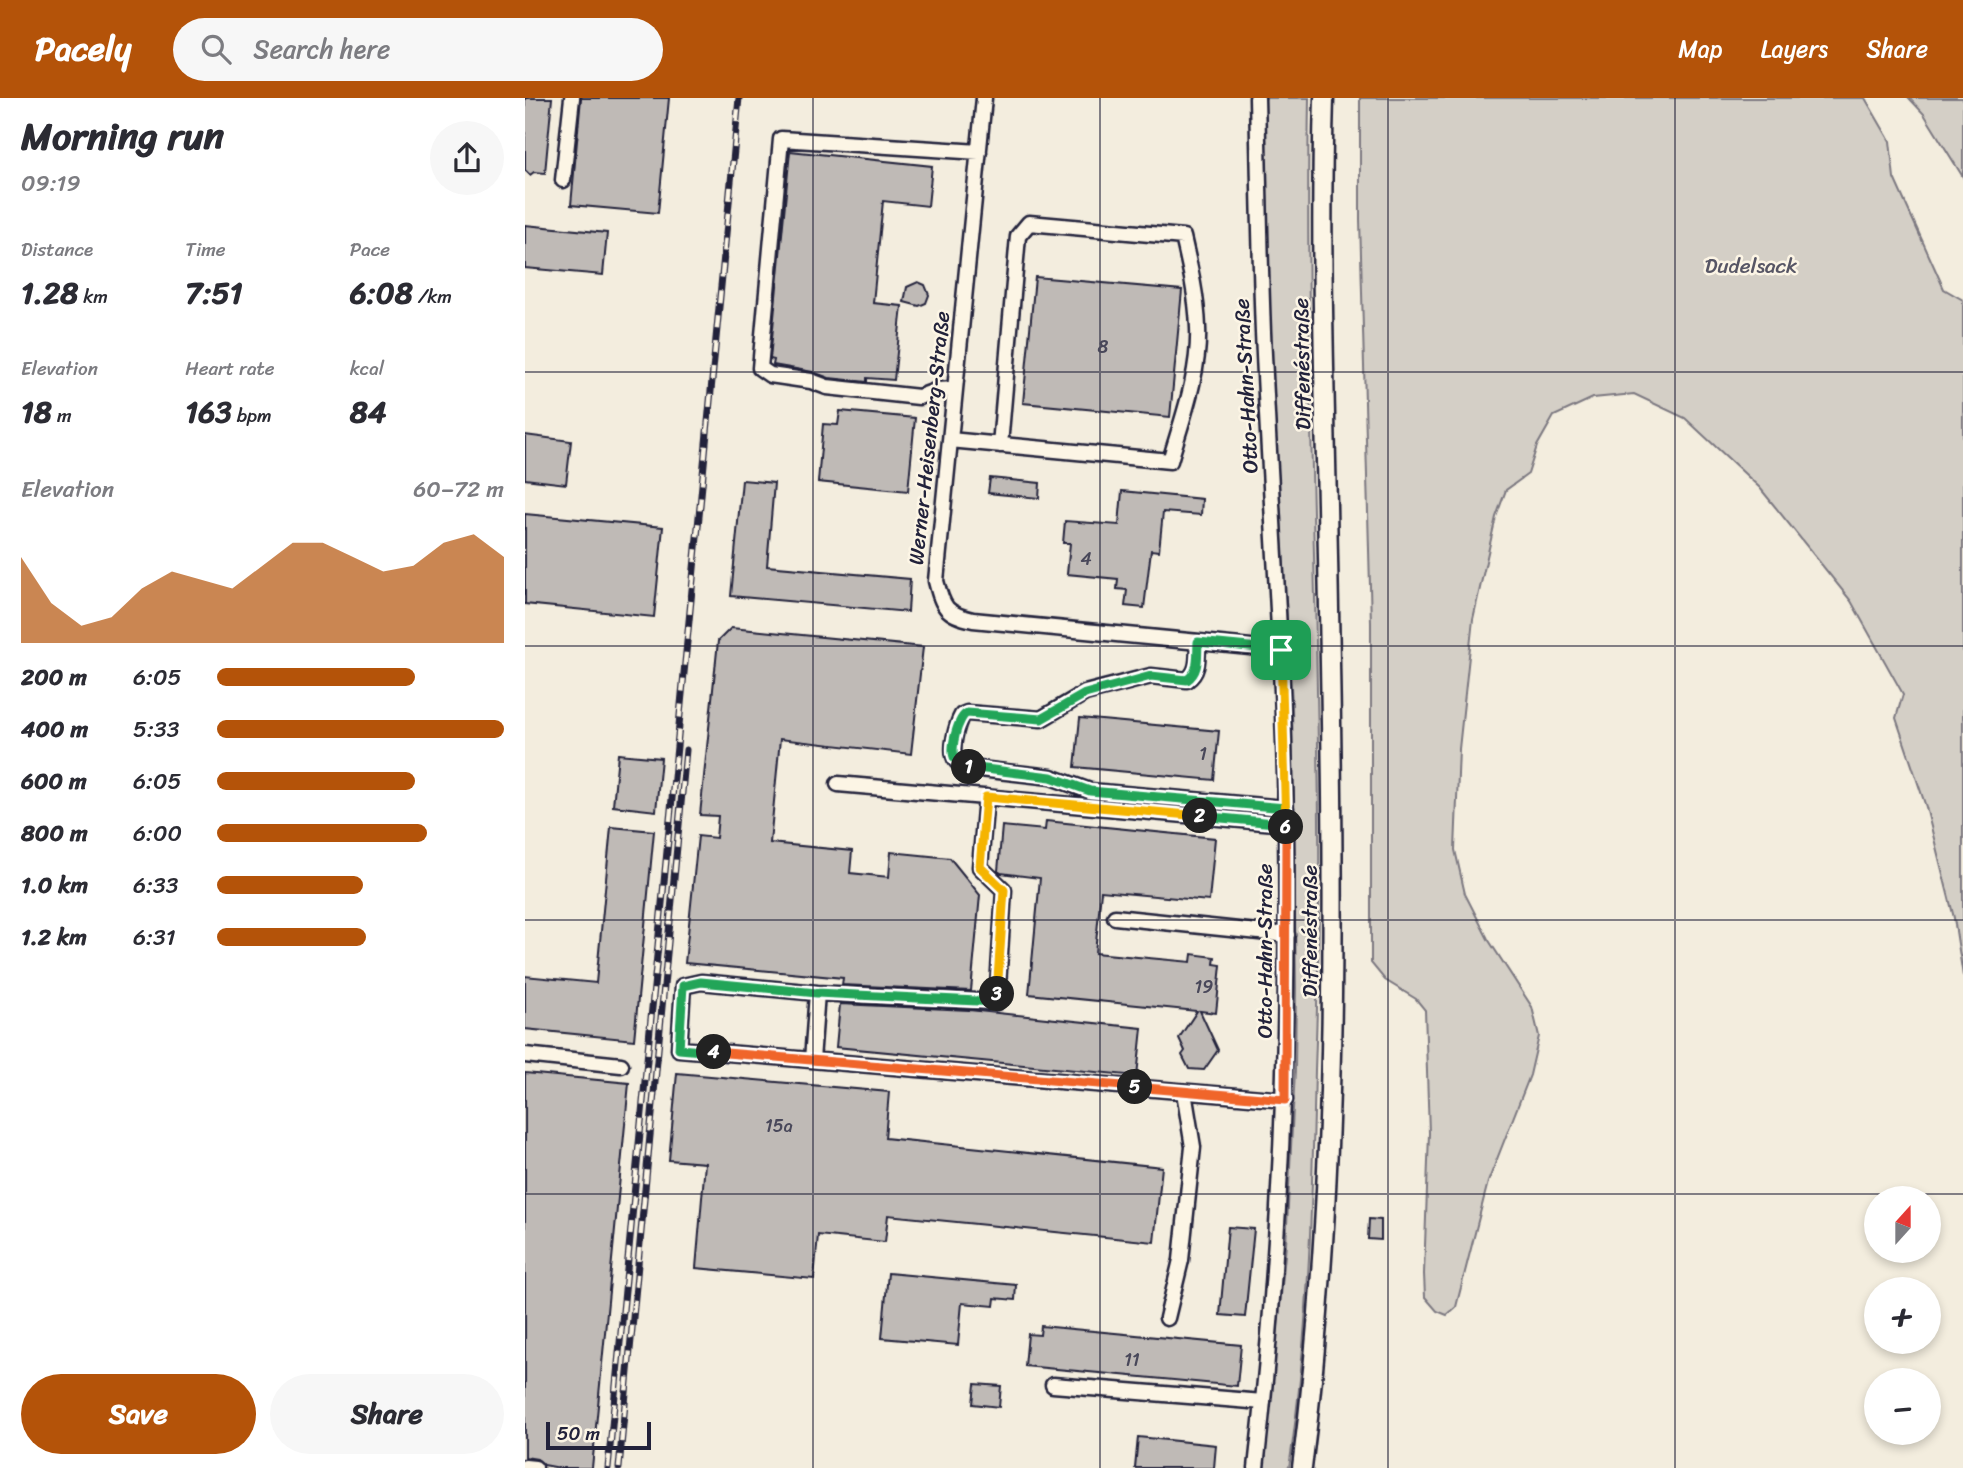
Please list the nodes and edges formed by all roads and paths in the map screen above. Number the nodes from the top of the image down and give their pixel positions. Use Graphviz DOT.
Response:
graph roads {
  1 [pos="572,98"];
  2 [pos="984,98"];
  3 [pos="1257,98"];
  4 [pos="1324,98"];
  5 [pos="979,152"];
  6 [pos="563,180"];
  7 [pos="955,389"];
  8 [pos="950,440"];
  9 [pos="1000,444"];
  10 [pos="1198,642"];
  11 [pos="1281,650"];
  12 [pos="838,784"];
  13 [pos="986,797"];
  14 [pos="1286,808"];
  15 [pos="1286,824"];
  16 [pos="1115,917"];
  17 [pos="1287,935"];
  18 [pos="817,993"];
  19 [pos="525,1055"];
  20 [pos="812,1060"];
  21 [pos="621,1065"];
  22 [pos="1184,1091"];
  23 [pos="1285,1100"];
  24 [pos="1167,1318"];
  25 [pos="1053,1385"];
  26 [pos="1263,1402"];
  27 [pos="525,1467"];
  28 [pos="535,1468"];
  29 [pos="1256,1468"];
  30 [pos="1302,1468"];
  1 -- 6 [label="street"];
  2 -- 5 [label="street, Werner-Heisenberg-Straße"];
  3 -- 11 [label="street, Otto-Hahn-Straße"];
  4 -- 30 [label="main road, Diffenéstraße"];
  5 -- 7 [label="street, Werner-Heisenberg-Straße"];
  5 -- 7 [label="street"];
  7 -- 8 [label="street, Werner-Heisenberg-Straße"];
  8 -- 9 [label="street"];
  8 -- 10 [label="street, Werner-Heisenberg-Straße"];
  9 -- 9 [label="street"];
  10 -- 11 [label="street, Werner-Heisenberg-Straße"];
  10 -- 14 [label="street"];
  11 -- 14 [label="street, Otto-Hahn-Straße"];
  12 -- 13 [label="street"];
  13 -- 15 [label="street"];
  13 -- 18 [label="street"];
  14 -- 15 [label="street, Otto-Hahn-Straße"];
  15 -- 17 [label="street, Otto-Hahn-Straße"];
  16 -- 17 [label="street"];
  17 -- 23 [label="street, Otto-Hahn-Straße"];
  18 -- 20 [label="street"];
  18 -- 20 [label="street"];
  19 -- 21 [label="street"];
  20 -- 22 [label="street"];
  22 -- 23 [label="street"];
  22 -- 24 [label="street"];
  23 -- 26 [label="street, Otto-Hahn-Straße"];
  25 -- 26 [label="street"];
  26 -- 29 [label="street, Otto-Hahn-Straße"];
  27 -- 28 [label="street"];
}
